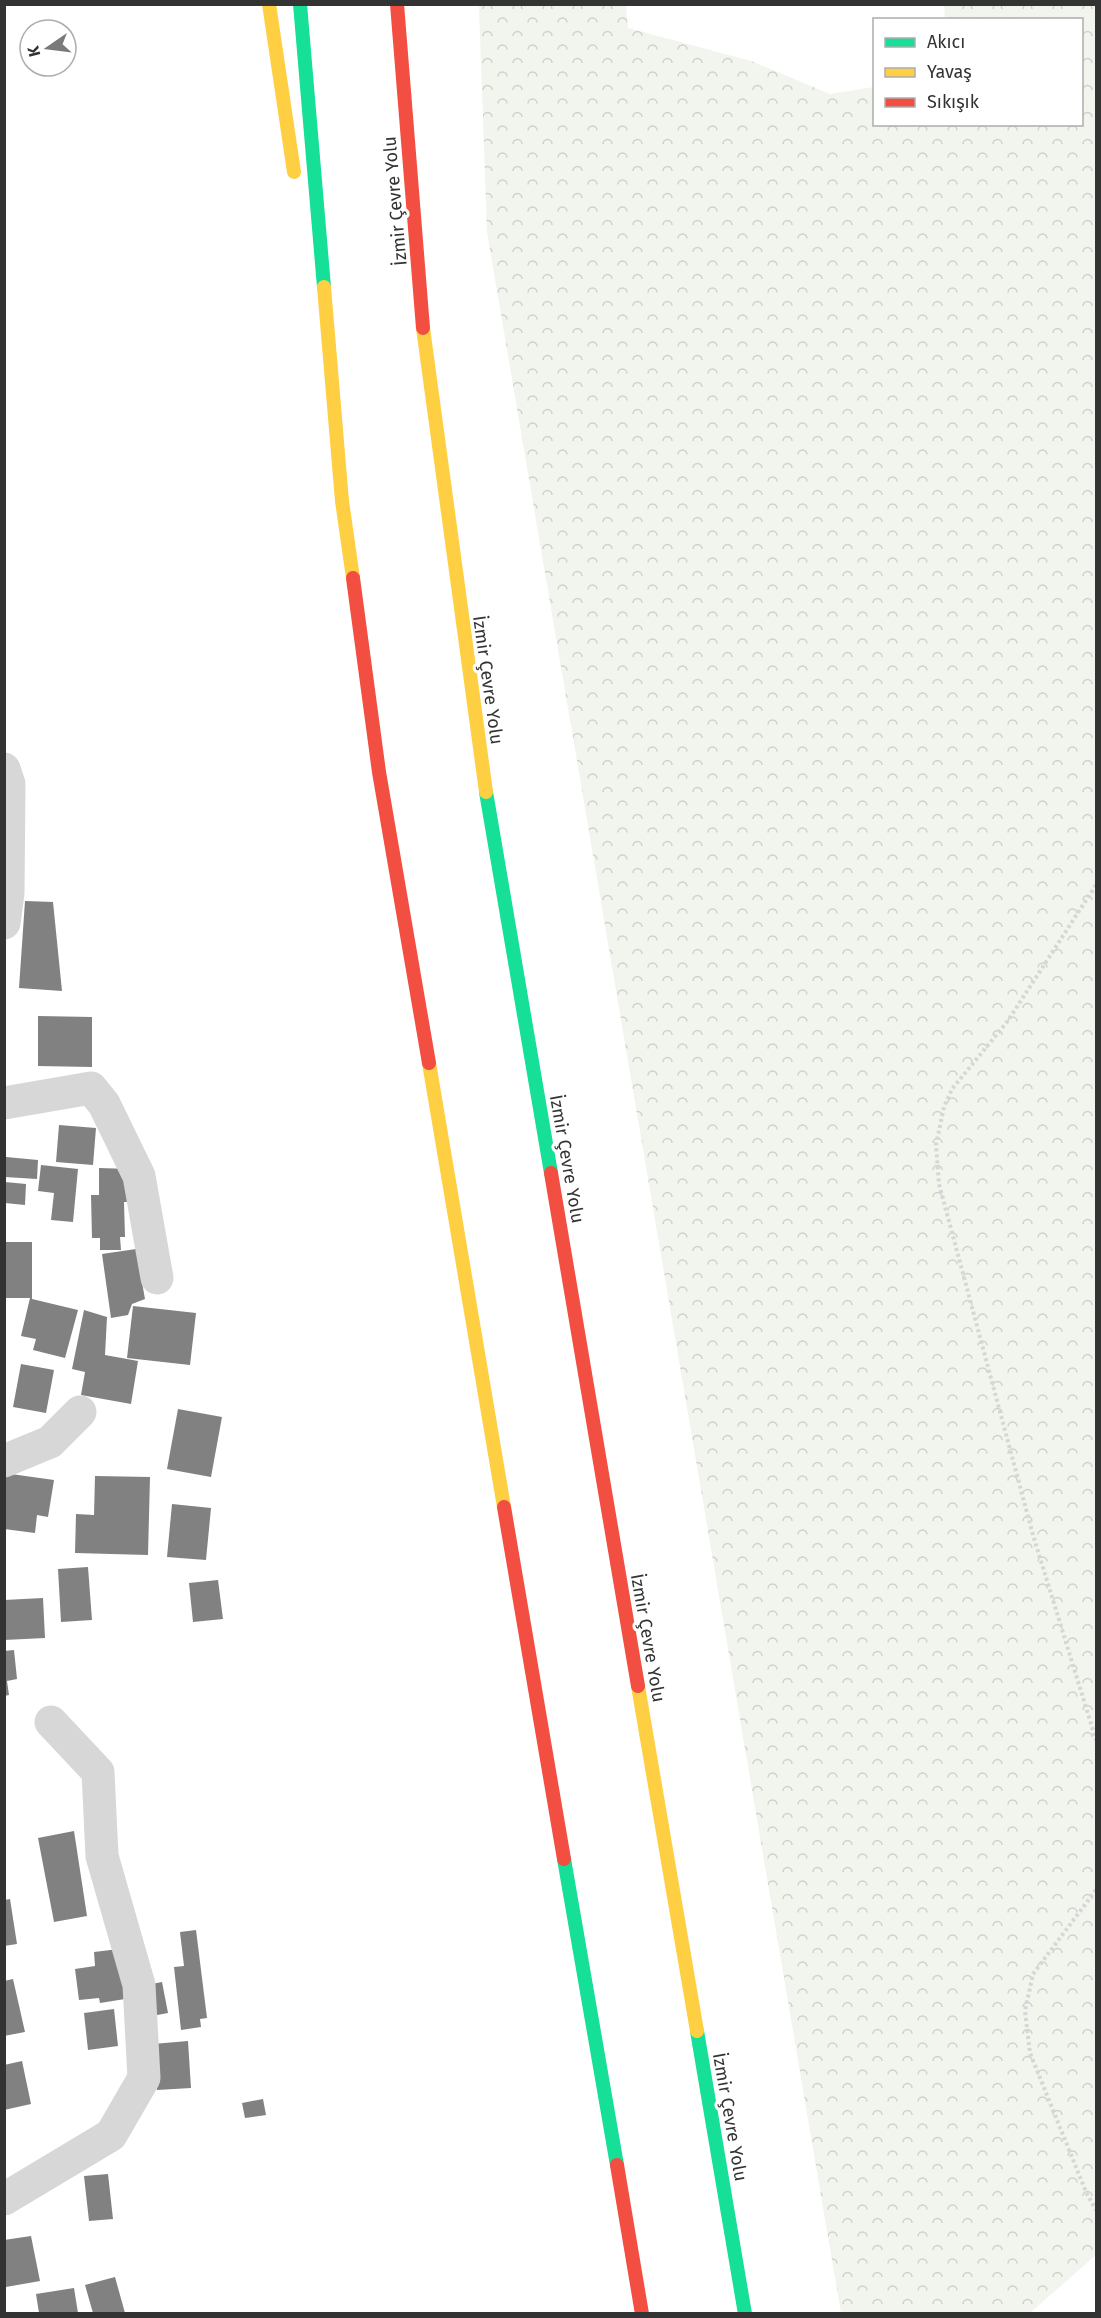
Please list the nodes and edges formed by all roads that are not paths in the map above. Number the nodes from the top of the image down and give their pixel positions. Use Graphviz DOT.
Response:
graph roads {
  1 [pos="269,4"];
  2 [pos="300,4"];
  3 [pos="397,4"];
  4 [pos="295,182"];
  5 [pos="308,265"];
  6 [pos="342,501"];
  7 [pos="4,769"];
  8 [pos="4,923"];
  9 [pos="4,1102"];
  10 [pos="158,1278"];
  11 [pos="80,1412"];
  12 [pos="4,1461"];
  13 [pos="51,1722"];
  14 [pos="4,2199"];
  15 [pos="642,2313"];
  16 [pos="745,2313"];
  1 -- 4 [label="highway"];
  2 -- 6 [label="highway"];
  3 -- 16 [label="highway, İzmir Çevre Yolu"];
  5 -- 6 [label="highway"];
  6 -- 15 [label="highway"];
  7 -- 8 [label="street"];
  9 -- 10 [label="street"];
  11 -- 12 [label="street"];
  13 -- 14 [label="street"];
}
